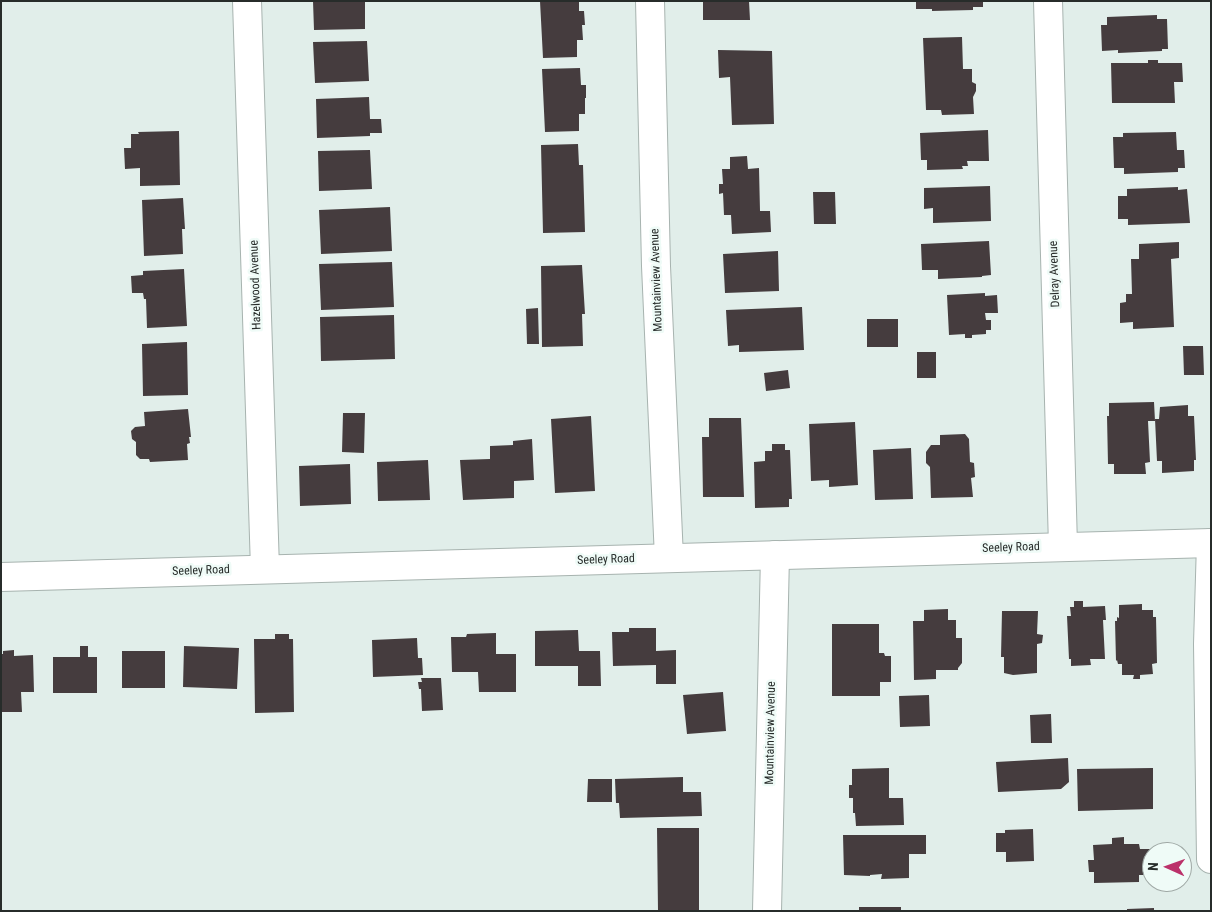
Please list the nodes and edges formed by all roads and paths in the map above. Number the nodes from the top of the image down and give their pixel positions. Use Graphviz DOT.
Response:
graph roads {
  1 [pos="247,1"];
  2 [pos="650,1"];
  3 [pos="1048,1"];
  4 [pos="1211,543"];
  5 [pos="1063,546"];
  6 [pos="775,554"];
  7 [pos="668,558"];
  8 [pos="266,569"];
  9 [pos="1,577"];
  10 [pos="1211,859"];
  11 [pos="767,911"];
  1 -- 8 [label="street, Hazelwood Avenue"];
  2 -- 7 [label="street, Mountainview Avenue"];
  3 -- 5 [label="street, Delray Avenue"];
  4 -- 5 [label="street, Seeley Road"];
  4 -- 10 [label="street"];
  5 -- 6 [label="street, Seeley Road"];
  6 -- 7 [label="street, Seeley Road"];
  6 -- 11 [label="street, Mountainview Avenue"];
  7 -- 8 [label="street, Seeley Road"];
  8 -- 9 [label="street, Seeley Road"];
}
